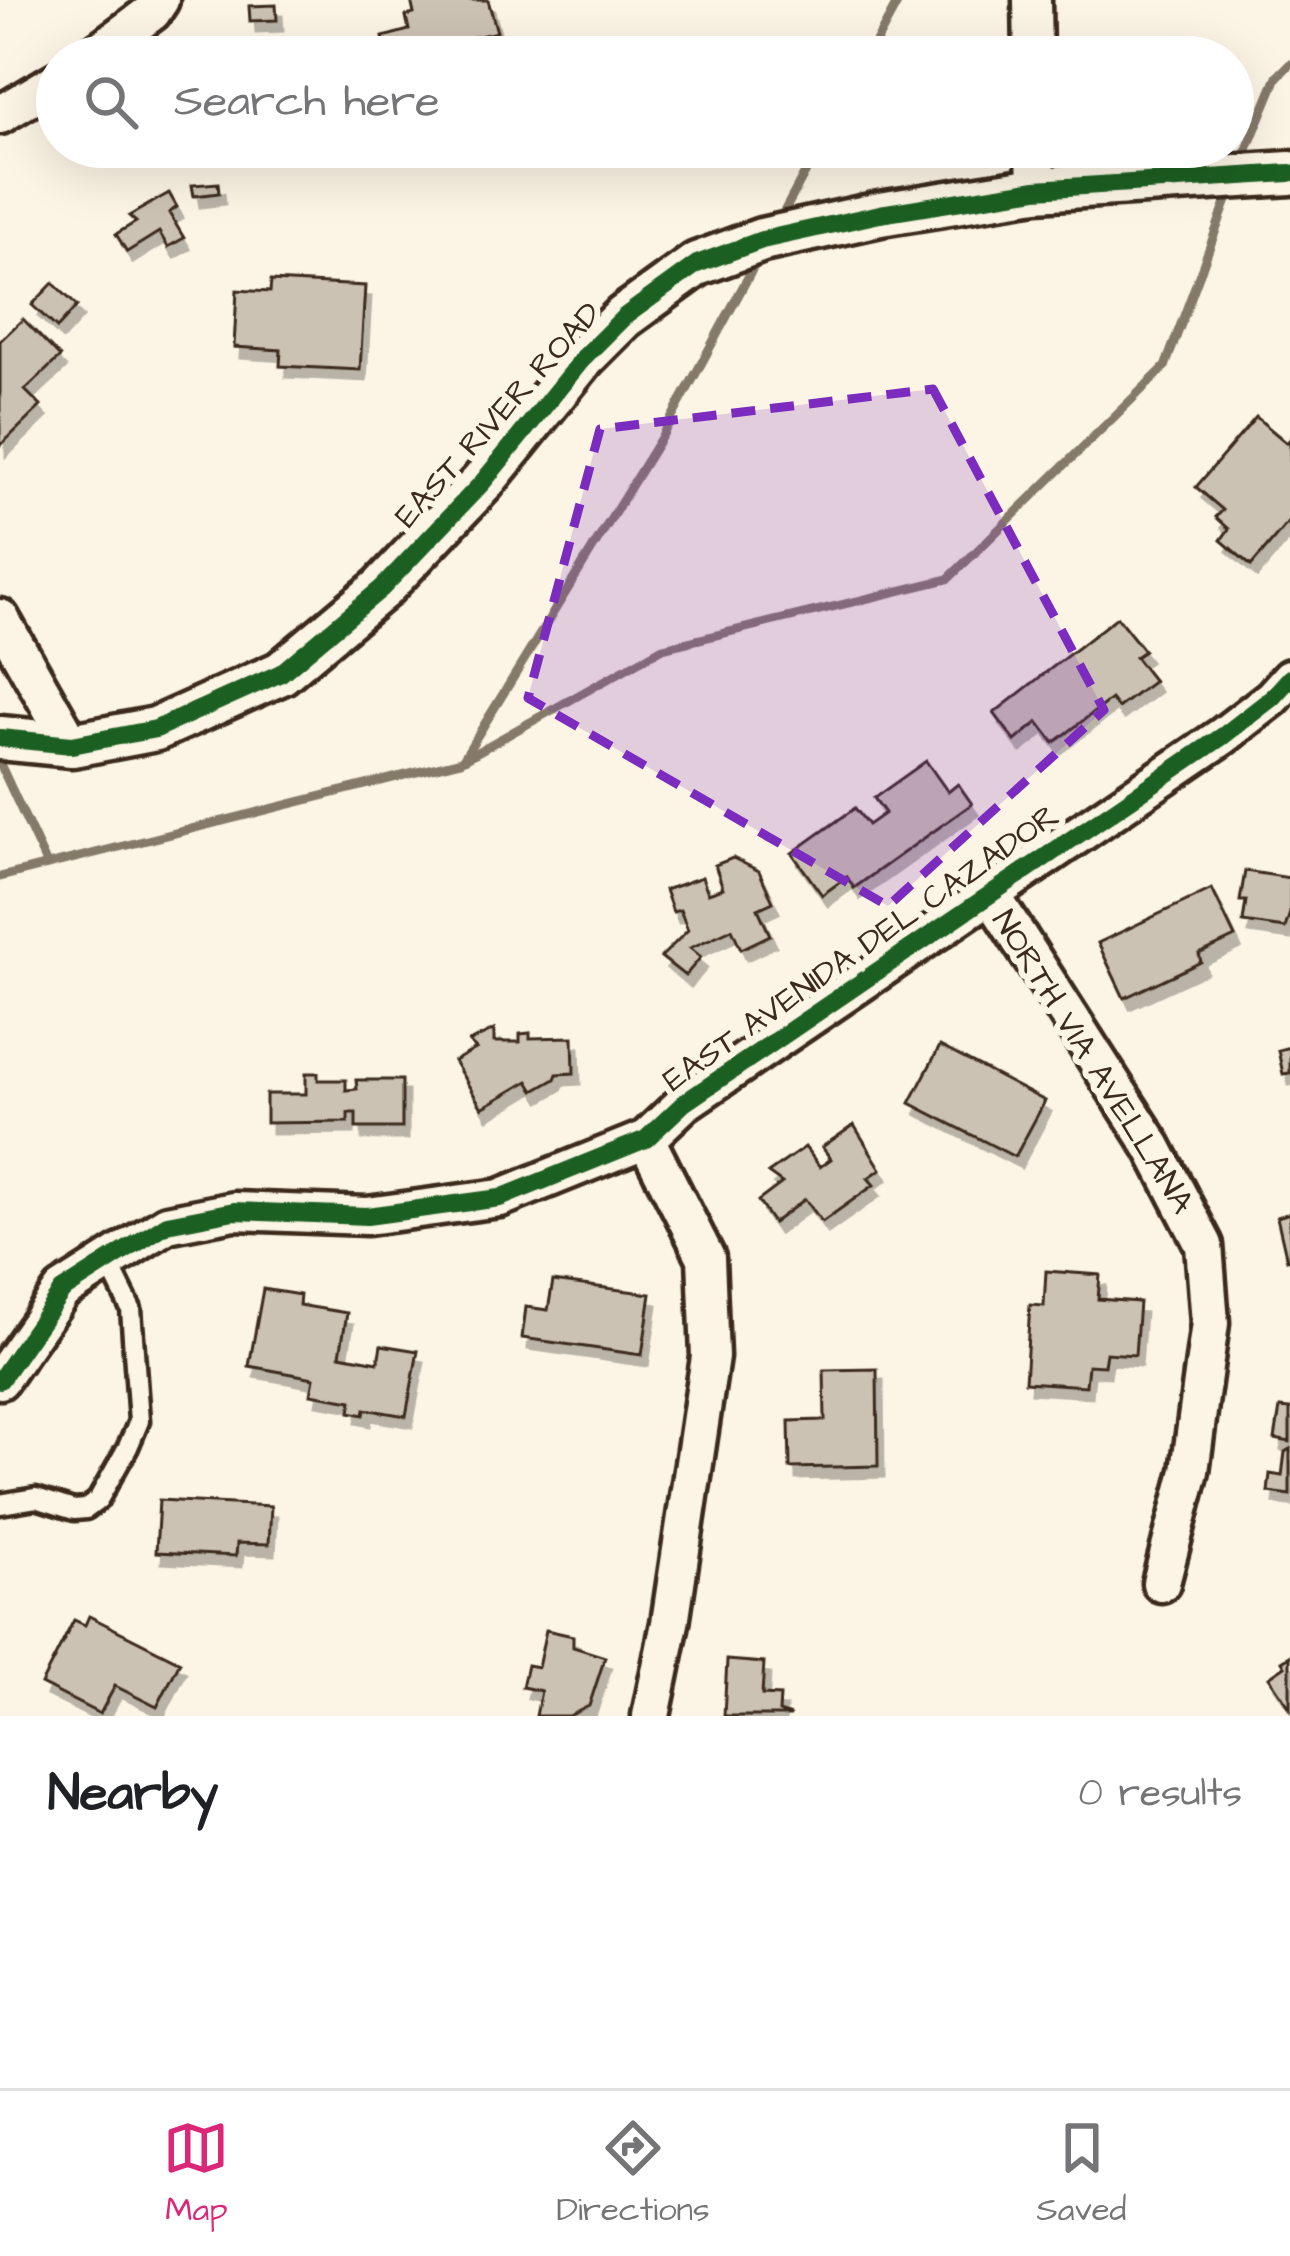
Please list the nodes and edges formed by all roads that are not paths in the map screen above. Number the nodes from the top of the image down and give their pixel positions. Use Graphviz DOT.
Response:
graph roads {
  1 [pos="160,0"];
  2 [pos="1032,0"];
  3 [pos="119,36"];
  4 [pos="1033,36"];
  5 [pos="36,94"];
  6 [pos="0,115"];
  7 [pos="1035,168"];
  8 [pos="1290,173"];
  9 [pos="0,618"];
  10 [pos="1290,678"];
  11 [pos="0,738"];
  12 [pos="72,745"];
  13 [pos="990,893"];
  14 [pos="646,1139"];
  15 [pos="108,1262"];
  16 [pos="0,1380"];
  17 [pos="0,1504"];
  18 [pos="1161,1583"];
  19 [pos="651,1716"];
  1 -- 3 [label="street"];
  2 -- 4 [label="street"];
  5 -- 6 [label="street"];
  7 -- 8 [label="street, EAST RIVER ROAD"];
  7 -- 12 [label="street, EAST RIVER ROAD"];
  9 -- 12 [label="street"];
  10 -- 13 [label="street, EAST AVENIDA DEL CAZADOR"];
  11 -- 12 [label="street, EAST RIVER ROAD"];
  13 -- 14 [label="street, EAST AVENIDA DEL CAZADOR"];
  13 -- 18 [label="street, NORTH VIA AVELLANA"];
  14 -- 15 [label="street, EAST AVENIDA DEL CAZADOR"];
  14 -- 19 [label="street"];
  15 -- 16 [label="street, EAST AVENIDA DEL CAZADOR"];
  15 -- 17 [label="lane"];
}
